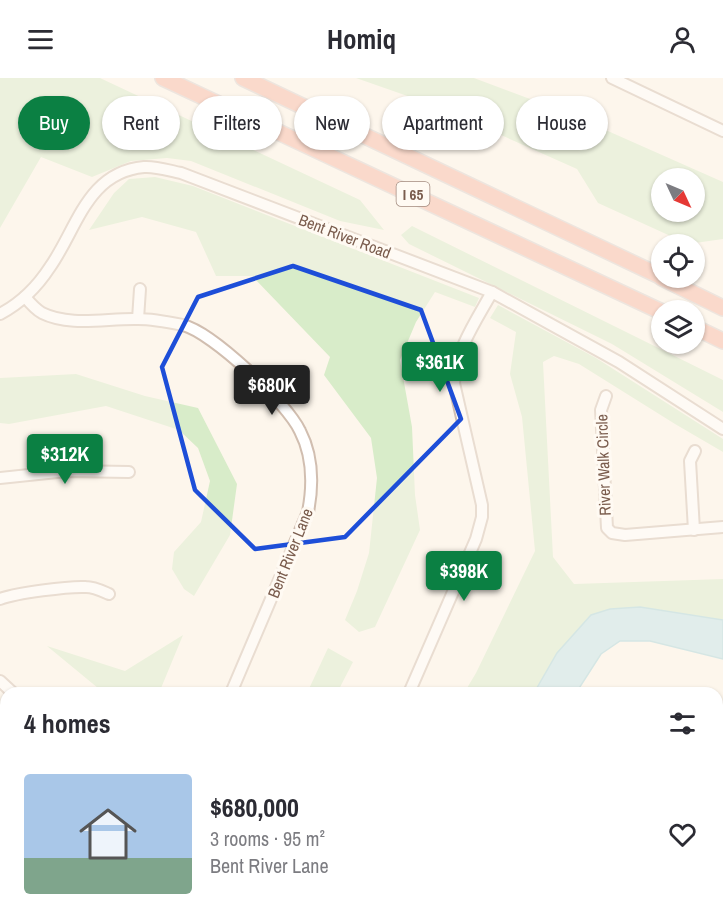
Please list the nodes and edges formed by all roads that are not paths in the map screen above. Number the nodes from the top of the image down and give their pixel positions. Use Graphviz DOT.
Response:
graph roads {
  1 [pos="163,78"];
  2 [pos="243,78"];
  3 [pos="612,78"];
  4 [pos="723,131"];
  5 [pos="651,272"];
  6 [pos="684,288"];
  7 [pos="140,289"];
  8 [pos="492,292"];
  9 [pos="25,297"];
  10 [pos="651,307"];
  11 [pos="723,308"];
  12 [pos="0,314"];
  13 [pos="138,319"];
  14 [pos="705,332"];
  15 [pos="723,340"];
  16 [pos="606,396"];
  17 [pos="723,429"];
  18 [pos="695,451"];
  19 [pos="129,472"];
  20 [pos="0,478"];
  21 [pos="723,527"];
  22 [pos="694,530"];
  23 [pos="109,594"];
  24 [pos="0,599"];
  25 [pos="234,687"];
  26 [pos="412,687"];
  1 -- 10 [label="highway, I 65"];
  2 -- 5 [label="highway, I 65"];
  3 -- 4 [label="street"];
  6 -- 11 [label="highway, I 65"];
  7 -- 13 [label="street"];
  8 -- 9 [label="street, Bent River Road"];
  8 -- 17 [label="street, Bent River Road"];
  8 -- 26 [label="street"];
  9 -- 12 [label="street, Bent River Road"];
  9 -- 13 [label="street, Bent River Lane"];
  13 -- 25 [label="street, Bent River Lane"];
  14 -- 15 [label="highway"];
  16 -- 22 [label="street, River Walk Circle"];
  18 -- 22 [label="street"];
  19 -- 20 [label="street"];
  21 -- 22 [label="street"];
  23 -- 24 [label="street"];
}
